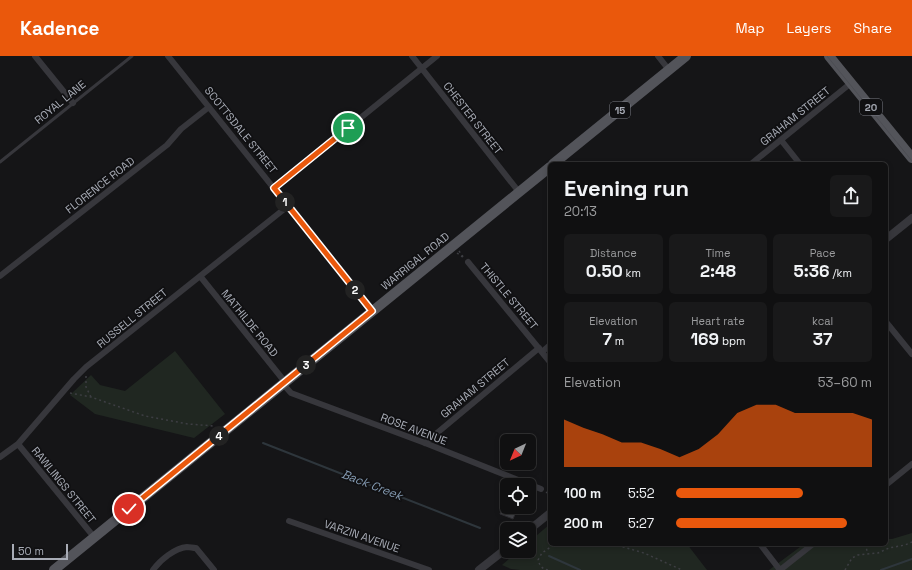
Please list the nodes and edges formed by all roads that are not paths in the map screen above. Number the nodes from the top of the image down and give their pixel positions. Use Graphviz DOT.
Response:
graph roads {
  1 [pos="35,56"];
  2 [pos="132,56"];
  3 [pos="168,56"];
  4 [pos="412,56"];
  5 [pos="437,56"];
  6 [pos="658,56"];
  7 [pos="686,56"];
  8 [pos="829,56"];
  9 [pos="421,68"];
  10 [pos="669,70"];
  11 [pos="851,83"];
  12 [pos="74,103"];
  13 [pos="209,107"];
  14 [pos="781,140"];
  15 [pos="912,158"];
  16 [pos="0,162"];
  17 [pos="556,162"];
  18 [pos="754,162"];
  19 [pos="798,162"];
  20 [pos="548,169"];
  21 [pos="274,188"];
  22 [pos="519,192"];
  23 [pos="288,206"];
  24 [pos="912,218"];
  25 [pos="888,238"];
  26 [pos="468,262"];
  27 [pos="0,276"];
  28 [pos="200,276"];
  29 [pos="372,311"];
  30 [pos="888,324"];
  31 [pos="548,346"];
  32 [pos="540,350"];
  33 [pos="912,354"];
  34 [pos="548,360"];
  35 [pos="284,383"];
  36 [pos="425,443"];
  37 [pos="18,444"];
  38 [pos="0,457"];
  39 [pos="912,464"];
  40 [pos="888,483"];
  41 [pos="541,489"];
  42 [pos="548,515"];
  43 [pos="290,521"];
  44 [pos="536,524"];
  45 [pos="94,537"];
  46 [pos="762,546"];
  47 [pos="810,546"];
  48 [pos="500,554"];
  49 [pos="54,570"];
  50 [pos="154,570"];
  51 [pos="214,570"];
  52 [pos="429,570"];
  53 [pos="479,570"];
  54 [pos="780,570"];
  1 -- 12 [label="street"];
  2 -- 12 [label="lane, ROYAL LANE"];
  3 -- 13 [label="street, SCOTTSDALE STREET"];
  4 -- 9 [label="street, CHESTER STREET"];
  5 -- 9 [label="street"];
  6 -- 10 [label="street"];
  7 -- 10 [label="main road, 15"];
  8 -- 11 [label="main road, 20"];
  9 -- 21 [label="street"];
  9 -- 22 [label="street, CHESTER STREET"];
  10 -- 17 [label="main road, 15"];
  11 -- 14 [label="street, GRAHAM STREET"];
  11 -- 15 [label="main road, 20"];
  12 -- 16 [label="lane, ROYAL LANE"];
  13 -- 21 [label="street, SCOTTSDALE STREET"];
  13 -- 27 [label="street, FLORENCE ROAD"];
  14 -- 18 [label="street, GRAHAM STREET"];
  14 -- 19 [label="street"];
  20 -- 22 [label="main road, WARRIGAL ROAD"];
  21 -- 23 [label="street, SCOTTSDALE STREET"];
  22 -- 29 [label="main road, WARRIGAL ROAD"];
  23 -- 28 [label="street, RUSSELL STREET"];
  23 -- 29 [label="street, SCOTTSDALE STREET"];
  24 -- 25 [label="street"];
  26 -- 32 [label="street, THISTLE STREET"];
  28 -- 35 [label="street, MATHILDE ROAD"];
  28 -- 37 [label="street, RUSSELL STREET"];
  29 -- 35 [label="main road, WARRIGAL ROAD"];
  30 -- 33 [label="street"];
  31 -- 32 [label="street, GRAHAM STREET"];
  32 -- 34 [label="street, THISTLE STREET"];
  32 -- 36 [label="street, GRAHAM STREET"];
  35 -- 36 [label="street, ROSE AVENUE"];
  35 -- 45 [label="main road, WARRIGAL ROAD"];
  36 -- 41 [label="street, ROSE AVENUE"];
  37 -- 38 [label="street, RUSSELL STREET"];
  37 -- 45 [label="street, RAWLINGS STREET"];
  39 -- 40 [label="street"];
  42 -- 44 [label="street"];
  43 -- 52 [label="street, VARZIN AVENUE"];
  45 -- 49 [label="main road, WARRIGAL ROAD"];
  46 -- 54 [label="street"];
  47 -- 54 [label="street"];
  48 -- 53 [label="street"];
  50 -- 51 [label="street"];
}
